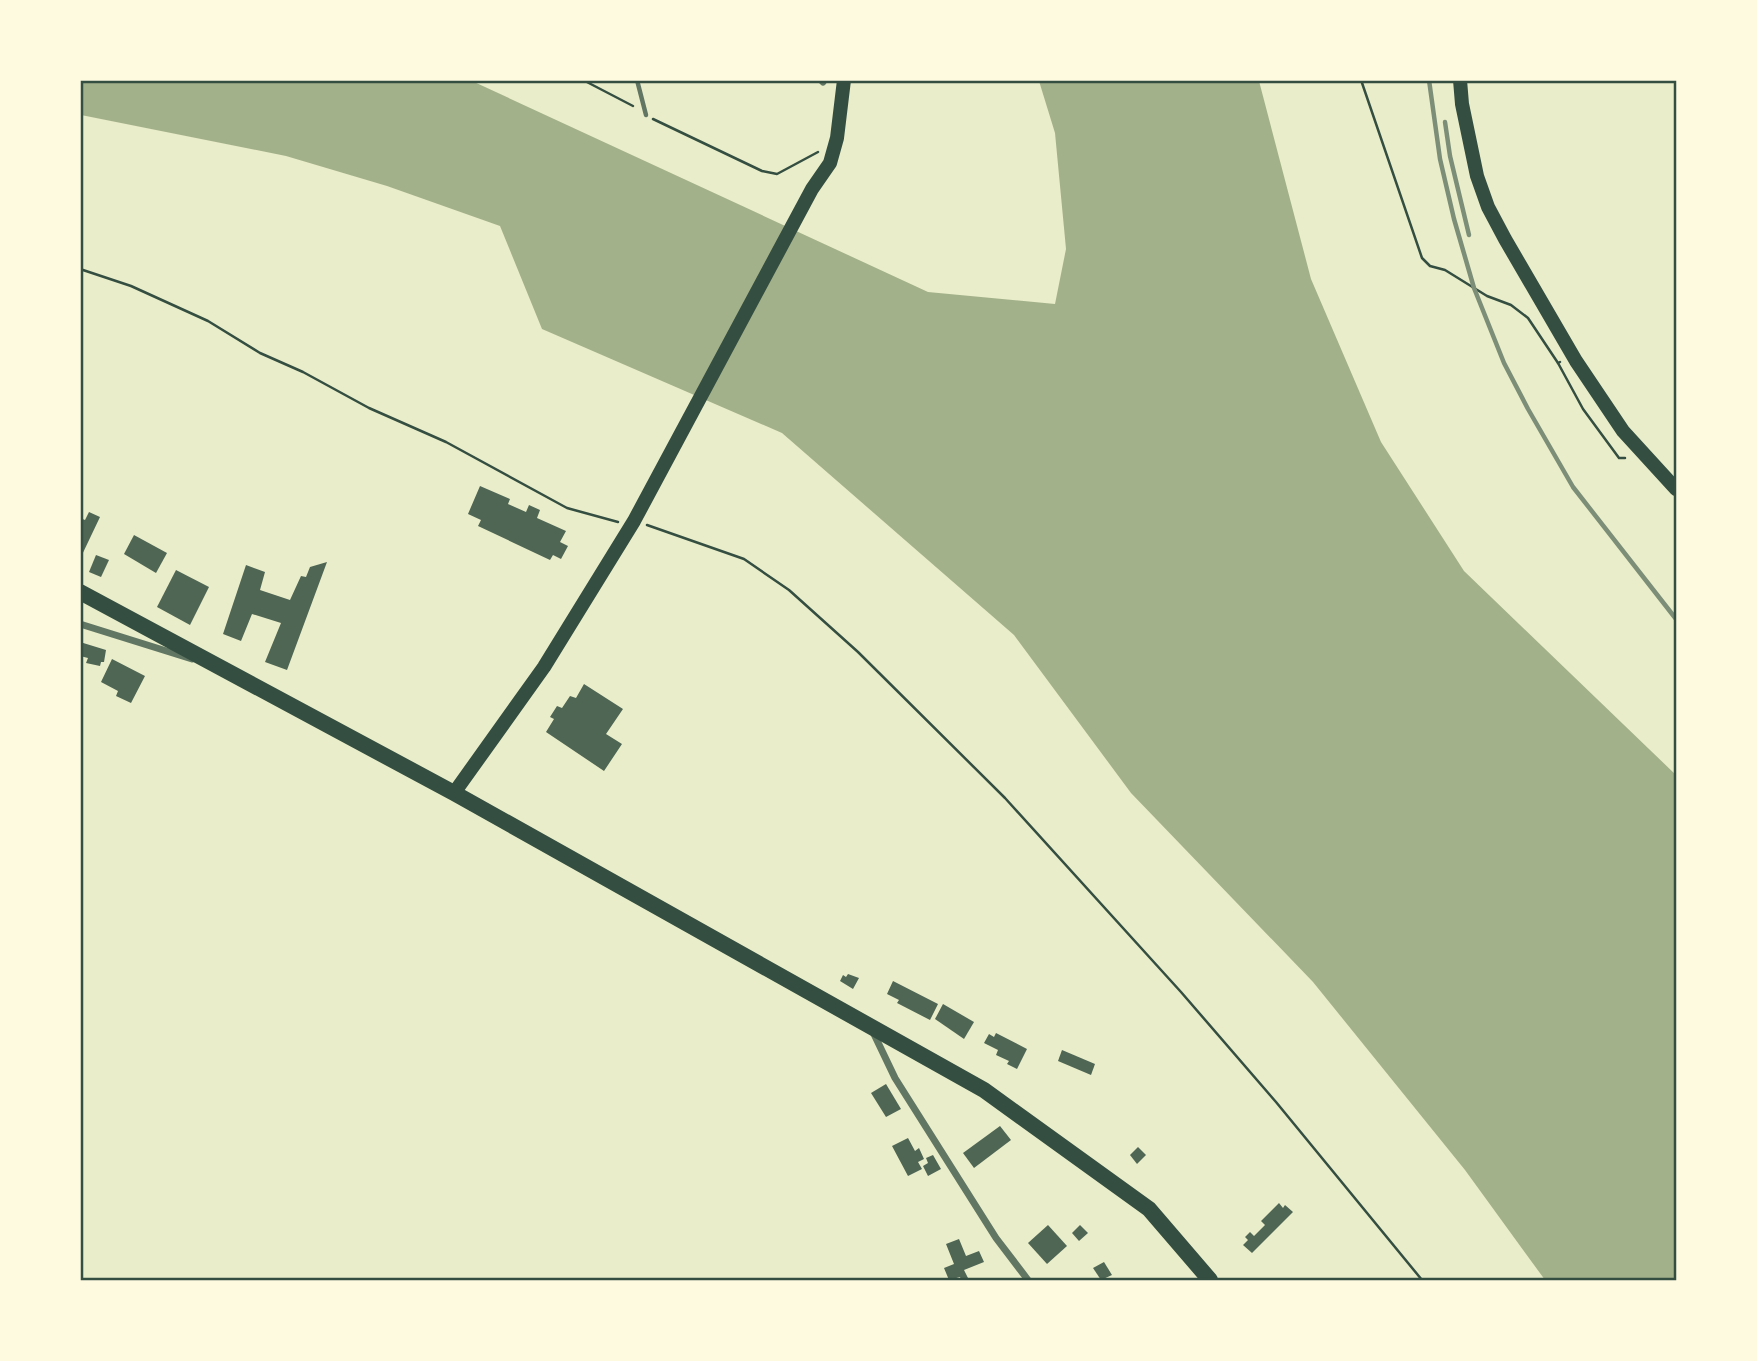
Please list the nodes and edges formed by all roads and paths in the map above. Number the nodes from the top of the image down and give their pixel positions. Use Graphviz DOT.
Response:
graph roads {
  1 [pos="583,80"];
  2 [pos="638,80"];
  3 [pos="844,80"];
  4 [pos="1361,80"];
  5 [pos="1460,80"];
  6 [pos="646,115"];
  7 [pos="837,138"];
  8 [pos="80,269"];
  9 [pos="1574,357"];
  10 [pos="1558,363"];
  11 [pos="1625,458"];
  12 [pos="1676,489"];
  13 [pos="635,519"];
  14 [pos="80,592"];
  15 [pos="80,624"];
  16 [pos="226,670"];
  17 [pos="454,793"];
  18 [pos="871,1028"];
  19 [pos="1028,1280"];
  20 [pos="1210,1280"];
  21 [pos="1422,1280"];
  1 -- 6 [label="path"];
  2 -- 6 [label="lane"];
  3 -- 7 [label="main road"];
  4 -- 10 [label="path"];
  5 -- 9 [label="main road"];
  6 -- 7 [label="path"];
  7 -- 13 [label="main road"];
  8 -- 13 [label="path"];
  9 -- 10 [label="path"];
  9 -- 12 [label="main road"];
  10 -- 11 [label="path"];
  13 -- 17 [label="main road"];
  13 -- 21 [label="path"];
  14 -- 16 [label="highway"];
  15 -- 16 [label="street"];
  16 -- 17 [label="highway"];
  17 -- 18 [label="highway"];
  18 -- 19 [label="street"];
  18 -- 20 [label="highway"];
}
